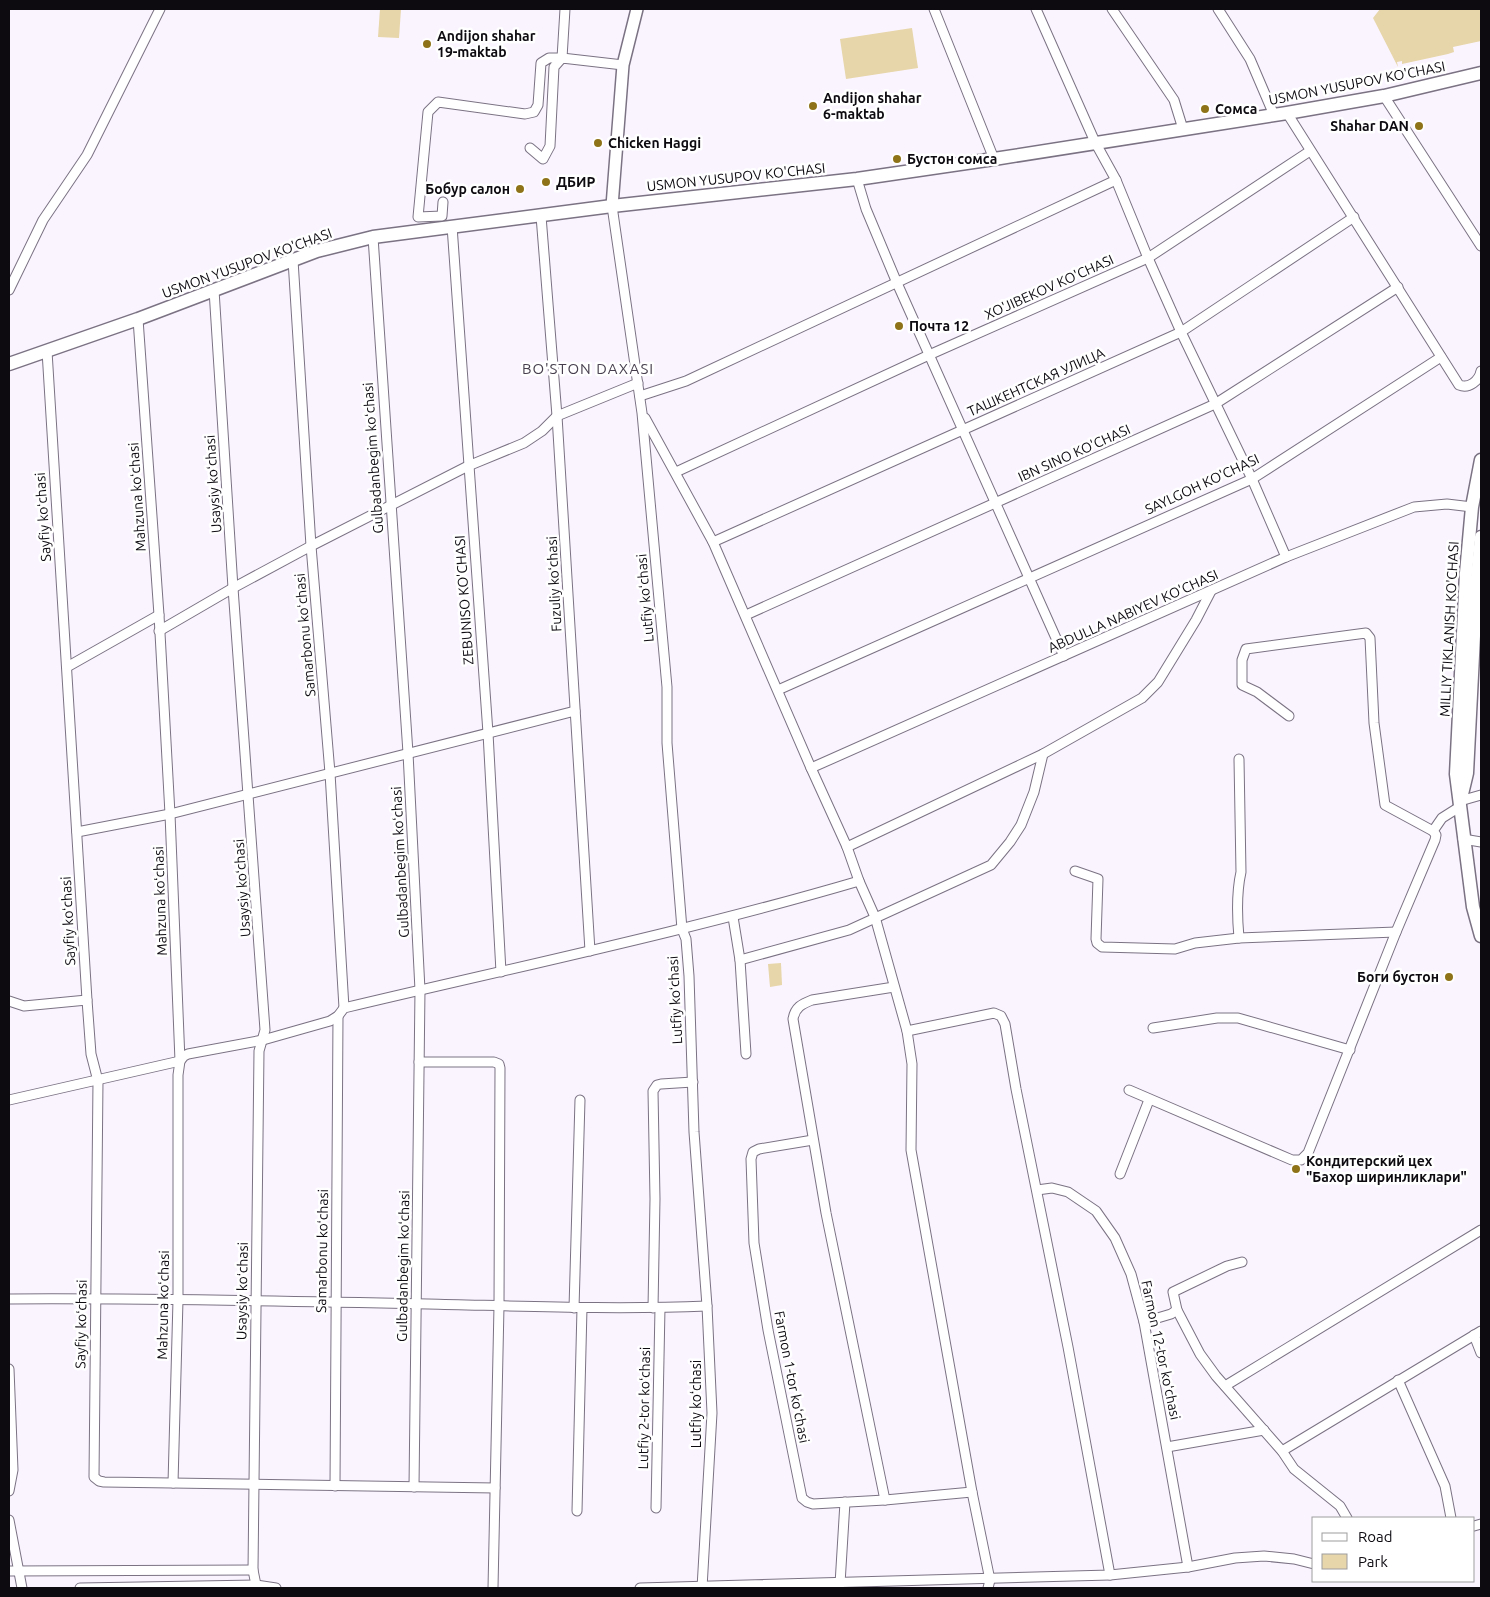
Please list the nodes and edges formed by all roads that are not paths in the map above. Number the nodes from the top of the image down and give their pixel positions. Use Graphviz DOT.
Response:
graph roads {
  1 [pos="160,9"];
  2 [pos="565,9"];
  3 [pos="637,9"];
  4 [pos="934,9"];
  5 [pos="1036,9"];
  6 [pos="1112,9"];
  7 [pos="1218,9"];
  8 [pos="562,58"];
  9 [pos="623,64"];
  10 [pos="1481,73"];
  11 [pos="1384,96"];
  12 [pos="1280,114"];
  13 [pos="1183,129"];
  14 [pos="1095,142"];
  15 [pos="530,148"];
  16 [pos="1310,151"];
  17 [pos="994,159"];
  18 [pos="857,179"];
  19 [pos="1116,180"];
  20 [pos="443,202"];
  21 [pos="612,206"];
  22 [pos="541,216"];
  23 [pos="1354,218"];
  24 [pos="452,226"];
  25 [pos="373,237"];
  26 [pos="1481,246"];
  27 [pos="1148,258"];
  28 [pos="293,260"];
  29 [pos="897,283"];
  30 [pos="1398,288"];
  31 [pos="9,290"];
  32 [pos="214,290"];
  33 [pos="138,319"];
  34 [pos="1181,332"];
  35 [pos="47,351"];
  36 [pos="929,355"];
  37 [pos="1441,357"];
  38 [pos="9,364"];
  39 [pos="1481,371"];
  40 [pos="638,383"];
  41 [pos="640,396"];
  42 [pos="1215,404"];
  43 [pos="642,413"];
  44 [pos="557,416"];
  45 [pos="963,430"];
  46 [pos="1481,460"];
  47 [pos="468,466"];
  48 [pos="676,472"];
  49 [pos="1252,479"];
  50 [pos="995,503"];
  51 [pos="390,507"];
  52 [pos="1472,507"];
  53 [pos="1481,537"];
  54 [pos="713,542"];
  55 [pos="311,546"];
  56 [pos="1286,557"];
  57 [pos="1029,577"];
  58 [pos="1479,578"];
  59 [pos="233,588"];
  60 [pos="1211,591"];
  61 [pos="158,614"];
  62 [pos="746,615"];
  63 [pos="159,631"];
  64 [pos="1064,656"];
  65 [pos="67,667"];
  66 [pos="778,690"];
  67 [pos="1476,692"];
  68 [pos="575,711"];
  69 [pos="1288,716"];
  70 [pos="488,733"];
  71 [pos="408,753"];
  72 [pos="1043,754"];
  73 [pos="1239,759"];
  74 [pos="811,768"];
  75 [pos="330,773"];
  76 [pos="249,794"];
  77 [pos="1481,795"];
  78 [pos="1461,804"];
  79 [pos="170,814"];
  80 [pos="1433,831"];
  81 [pos="77,832"];
  82 [pos="1463,839"];
  83 [pos="1481,842"];
  84 [pos="847,847"];
  85 [pos="1074,871"];
  86 [pos="859,881"];
  87 [pos="733,917"];
  88 [pos="875,917"];
  89 [pos="682,929"];
  90 [pos="1396,932"];
  91 [pos="1481,936"];
  92 [pos="1238,938"];
  93 [pos="590,950"];
  94 [pos="740,960"];
  95 [pos="501,972"];
  96 [pos="894,987"];
  97 [pos="420,990"];
  98 [pos="87,1000"];
  99 [pos="9,1001"];
  100 [pos="341,1012"];
  101 [pos="1153,1028"];
  102 [pos="907,1031"];
  103 [pos="263,1040"];
  104 [pos="1350,1050"];
  105 [pos="746,1054"];
  106 [pos="180,1061"];
  107 [pos="420,1062"];
  108 [pos="98,1081"];
  109 [pos="693,1082"];
  110 [pos="1129,1090"];
  111 [pos="9,1100"];
  112 [pos="580,1100"];
  113 [pos="1149,1100"];
  114 [pos="813,1140"];
  115 [pos="1120,1174"];
  116 [pos="1036,1190"];
  117 [pos="1481,1230"];
  118 [pos="1242,1262"];
  119 [pos="9,1299"];
  120 [pos="96,1299"];
  121 [pos="178,1300"];
  122 [pos="256,1301"];
  123 [pos="336,1303"];
  124 [pos="417,1304"];
  125 [pos="499,1306"];
  126 [pos="707,1306"];
  127 [pos="578,1308"];
  128 [pos="656,1308"];
  129 [pos="1177,1310"];
  130 [pos="1144,1322"];
  131 [pos="1478,1333"];
  132 [pos="1481,1353"];
  133 [pos="9,1369"];
  134 [pos="1398,1380"];
  135 [pos="1225,1386"];
  136 [pos="1264,1430"];
  137 [pos="1167,1447"];
  138 [pos="1282,1451"];
  139 [pos="173,1483"];
  140 [pos="254,1484"];
  141 [pos="335,1486"];
  142 [pos="414,1487"];
  143 [pos="495,1488"];
  144 [pos="9,1491"];
  145 [pos="972,1492"];
  146 [pos="884,1500"];
  147 [pos="846,1502"];
  148 [pos="656,1508"];
  149 [pos="577,1511"];
  150 [pos="1346,1517"];
  151 [pos="1451,1517"];
  152 [pos="9,1520"];
  153 [pos="1312,1564"];
  154 [pos="1188,1567"];
  155 [pos="13,1570"];
  156 [pos="253,1570"];
  157 [pos="1110,1575"];
  158 [pos="840,1584"];
  159 [pos="989,1584"];
  160 [pos="256,1585"];
  161 [pos="855,1586"];
  162 [pos="744,1587"];
  163 [pos="22,1588"];
  164 [pos="80,1588"];
  165 [pos="276,1588"];
  166 [pos="493,1588"];
  167 [pos="640,1588"];
  168 [pos="665,1588"];
  169 [pos="702,1588"];
  1 -- 31 [label="street"];
  2 -- 8 [label="street"];
  3 -- 9 [label="street"];
  4 -- 17 [label="street"];
  5 -- 14 [label="street"];
  6 -- 13 [label="street"];
  7 -- 12 [label="street"];
  8 -- 9 [label="street"];
  8 -- 15 [label="street"];
  8 -- 20 [label="street"];
  9 -- 21 [label="street"];
  10 -- 11 [label="main road, USMON YUSUPOV KO'CHASI"];
  11 -- 12 [label="main road, USMON YUSUPOV KO'CHASI"];
  11 -- 26 [label="street"];
  12 -- 13 [label="main road, USMON YUSUPOV KO'CHASI"];
  12 -- 16 [label="street"];
  13 -- 14 [label="main road, USMON YUSUPOV KO'CHASI"];
  14 -- 17 [label="main road, USMON YUSUPOV KO'CHASI"];
  14 -- 19 [label="street"];
  16 -- 23 [label="street"];
  16 -- 27 [label="street, XO'JIBEKOV KO'CHASI"];
  17 -- 18 [label="main road, USMON YUSUPOV KO'CHASI"];
  18 -- 21 [label="main road, USMON YUSUPOV KO'CHASI"];
  18 -- 29 [label="street"];
  19 -- 27 [label="street"];
  19 -- 29 [label="street"];
  21 -- 22 [label="main road, USMON YUSUPOV KO'CHASI"];
  21 -- 40 [label="street, Lutfiy koʻchasi"];
  22 -- 24 [label="main road, USMON YUSUPOV KO'CHASI"];
  22 -- 44 [label="street, Fuzuliy koʻchasi"];
  23 -- 30 [label="street"];
  23 -- 34 [label="street, ТАШКЕНТСКАЯ УЛИЦА"];
  24 -- 25 [label="main road, USMON YUSUPOV KO'CHASI"];
  24 -- 47 [label="street, ZEBUNISO KO'CHASI"];
  25 -- 28 [label="main road, USMON YUSUPOV KO'CHASI"];
  25 -- 51 [label="street, Gulbadanbegim koʻchasi"];
  27 -- 34 [label="street"];
  27 -- 36 [label="street, XO'JIBEKOV KO'CHASI"];
  28 -- 32 [label="main road, USMON YUSUPOV KO'CHASI"];
  28 -- 55 [label="street, Samarbonu koʻchasi"];
  29 -- 36 [label="street"];
  29 -- 41 [label="street"];
  30 -- 37 [label="street"];
  30 -- 42 [label="street, IBN SINO KO'CHASI"];
  32 -- 33 [label="main road, USMON YUSUPOV KO'CHASI"];
  32 -- 59 [label="street, Usaysiy koʻchasi"];
  33 -- 35 [label="main road, USMON YUSUPOV KO'CHASI"];
  33 -- 61 [label="street, Mahzuna koʻchasi"];
  34 -- 42 [label="street"];
  34 -- 45 [label="street, ТАШКЕНТСКАЯ УЛИЦА"];
  35 -- 38 [label="main road, USMON YUSUPOV KO'CHASI"];
  35 -- 65 [label="street, Sayfiy koʻchasi"];
  36 -- 45 [label="street"];
  36 -- 48 [label="street, XO'JIBEKOV KO'CHASI"];
  37 -- 39 [label="street"];
  37 -- 49 [label="street, SAYLGOH KO'CHASI"];
  40 -- 41 [label="street, Lutfiy koʻchasi"];
  40 -- 44 [label="street"];
  41 -- 43 [label="street, Lutfiy koʻchasi"];
  42 -- 49 [label="street"];
  42 -- 50 [label="street, IBN SINO KO'CHASI"];
  43 -- 48 [label="street"];
  43 -- 89 [label="street, Lutfiy koʻchasi"];
  44 -- 47 [label="street"];
  44 -- 68 [label="street, Fuzuliy koʻchasi"];
  45 -- 50 [label="street"];
  45 -- 54 [label="street, ТАШКЕНТСКАЯ УЛИЦА"];
  46 -- 52 [label="main road, MILLIY TIKLANISH KO'CHASI"];
  47 -- 51 [label="street"];
  47 -- 70 [label="street, ZEBUNISO KO'CHASI"];
  48 -- 54 [label="street"];
  49 -- 56 [label="street"];
  49 -- 57 [label="street, SAYLGOH KO'CHASI"];
  50 -- 57 [label="street"];
  50 -- 62 [label="street, IBN SINO KO'CHASI"];
  51 -- 55 [label="street"];
  51 -- 71 [label="street, Gulbadanbegim koʻchasi"];
  52 -- 56 [label="street, ABDULLA NABIYEV KO'CHASI"];
  52 -- 78 [label="main road, MILLIY TIKLANISH KO'CHASI"];
  53 -- 58 [label="main road, MILLIY TIKLANISH KO'CHASI"];
  54 -- 62 [label="street"];
  55 -- 59 [label="street"];
  55 -- 75 [label="street, Samarbonu koʻchasi"];
  56 -- 60 [label="street, ABDULLA NABIYEV KO'CHASI"];
  57 -- 64 [label="street"];
  57 -- 66 [label="street, SAYLGOH KO'CHASI"];
  58 -- 67 [label="main road, MILLIY TIKLANISH KO'CHASI"];
  59 -- 63 [label="street"];
  59 -- 76 [label="street, Usaysiy koʻchasi"];
  60 -- 64 [label="street, ABDULLA NABIYEV KO'CHASI"];
  60 -- 72 [label="street"];
  61 -- 63 [label="street, Mahzuna koʻchasi"];
  61 -- 65 [label="street"];
  62 -- 66 [label="street"];
  63 -- 79 [label="street, Mahzuna koʻchasi"];
  64 -- 74 [label="street, ABDULLA NABIYEV KO'CHASI"];
  65 -- 81 [label="street, Sayfiy koʻchasi"];
  66 -- 74 [label="street"];
  67 -- 78 [label="main road, MILLIY TIKLANISH KO'CHASI"];
  68 -- 70 [label="street"];
  68 -- 93 [label="street, Fuzuliy koʻchasi"];
  69 -- 80 [label="street"];
  70 -- 71 [label="street"];
  70 -- 95 [label="street, ZEBUNISO KO'CHASI"];
  71 -- 75 [label="street"];
  71 -- 97 [label="street, Gulbadanbegim koʻchasi"];
  72 -- 84 [label="street"];
  72 -- 88 [label="street"];
  73 -- 92 [label="street"];
  74 -- 84 [label="street"];
  75 -- 76 [label="street"];
  75 -- 100 [label="street, Samarbonu koʻchasi"];
  76 -- 79 [label="street"];
  76 -- 103 [label="street, Usaysiy koʻchasi"];
  77 -- 78 [label="street"];
  78 -- 80 [label="street"];
  78 -- 82 [label="main road, MILLIY TIKLANISH KO'CHASI"];
  79 -- 81 [label="street"];
  79 -- 106 [label="street, Mahzuna koʻchasi"];
  80 -- 90 [label="street"];
  81 -- 98 [label="street, Sayfiy koʻchasi"];
  82 -- 83 [label="street"];
  82 -- 91 [label="main road, MILLIY TIKLANISH KO'CHASI"];
  84 -- 86 [label="street"];
  85 -- 92 [label="street"];
  86 -- 87 [label="street"];
  86 -- 88 [label="street"];
  87 -- 89 [label="street"];
  87 -- 94 [label="street"];
  88 -- 94 [label="street"];
  88 -- 96 [label="street"];
  89 -- 93 [label="street"];
  89 -- 109 [label="street, Lutfiy koʻchasi"];
  90 -- 92 [label="street"];
  90 -- 104 [label="street"];
  93 -- 95 [label="street"];
  94 -- 105 [label="street"];
  95 -- 97 [label="street"];
  96 -- 102 [label="street"];
  96 -- 114 [label="street"];
  97 -- 100 [label="street"];
  97 -- 107 [label="street, Gulbadanbegim koʻchasi"];
  98 -- 99 [label="street"];
  98 -- 108 [label="street, Sayfiy koʻchasi"];
  100 -- 103 [label="street"];
  100 -- 123 [label="street, Samarbonu koʻchasi"];
  101 -- 104 [label="street"];
  102 -- 116 [label="street"];
  102 -- 145 [label="street"];
  103 -- 106 [label="street"];
  103 -- 122 [label="street, Usaysiy koʻchasi"];
  104 -- 113 [label="street"];
  106 -- 108 [label="street"];
  106 -- 121 [label="street, Mahzuna koʻchasi"];
  107 -- 124 [label="street, Gulbadanbegim koʻchasi"];
  107 -- 125 [label="street"];
  108 -- 111 [label="street"];
  108 -- 120 [label="street, Sayfiy koʻchasi"];
  109 -- 126 [label="street, Lutfiy koʻchasi"];
  109 -- 128 [label="street, Lutfiy 2-tor koʻchasi"];
  110 -- 113 [label="street"];
  112 -- 127 [label="street"];
  113 -- 115 [label="street"];
  114 -- 146 [label="street"];
  114 -- 147 [label="street, Farmon 1-tor koʻchasi"];
  116 -- 130 [label="street, Farmon 12-tor koʻchasi"];
  116 -- 157 [label="street"];
  117 -- 135 [label="street"];
  118 -- 129 [label="street"];
  119 -- 120 [label="street"];
  120 -- 121 [label="street"];
  120 -- 139 [label="street, Sayfiy koʻchasi"];
  121 -- 122 [label="street"];
  121 -- 139 [label="street, Mahzuna koʻchasi"];
  122 -- 123 [label="street"];
  122 -- 140 [label="street, Usaysiy koʻchasi"];
  123 -- 124 [label="street"];
  123 -- 141 [label="street, Samarbonu koʻchasi"];
  124 -- 125 [label="street"];
  124 -- 142 [label="street, Gulbadanbegim koʻchasi"];
  125 -- 127 [label="street"];
  125 -- 143 [label="street"];
  126 -- 128 [label="street"];
  126 -- 169 [label="street, Lutfiy koʻchasi"];
  127 -- 128 [label="street"];
  127 -- 149 [label="street"];
  128 -- 148 [label="street, Lutfiy 2-tor koʻchasi"];
  129 -- 130 [label="street"];
  129 -- 135 [label="street"];
  130 -- 137 [label="street, Farmon 12-tor koʻchasi"];
  131 -- 132 [label="street"];
  131 -- 134 [label="street"];
  133 -- 144 [label="street"];
  134 -- 138 [label="street"];
  134 -- 151 [label="street"];
  135 -- 136 [label="street"];
  136 -- 137 [label="street"];
  136 -- 138 [label="street"];
  137 -- 154 [label="street, Farmon 12-tor koʻchasi"];
  138 -- 150 [label="street"];
  139 -- 140 [label="street"];
  140 -- 141 [label="street"];
  140 -- 156 [label="street, Usaysiy koʻchasi"];
  141 -- 142 [label="street"];
  142 -- 143 [label="street"];
  143 -- 166 [label="street"];
  145 -- 146 [label="street, Farmon 1-tor koʻchasi"];
  145 -- 159 [label="street"];
  146 -- 147 [label="street, Farmon 1-tor koʻchasi"];
  147 -- 158 [label="street"];
  152 -- 155 [label="street"];
  153 -- 154 [label="street"];
  154 -- 157 [label="street"];
  155 -- 156 [label="street"];
  155 -- 163 [label="street"];
  156 -- 160 [label="street, Usaysiy koʻchasi"];
  157 -- 159 [label="street"];
  158 -- 161 [label="street"];
  158 -- 162 [label="street"];
  159 -- 161 [label="street"];
  160 -- 164 [label="street"];
  160 -- 165 [label="street"];
  162 -- 169 [label="street"];
  167 -- 168 [label="street"];
  168 -- 169 [label="street"];
}
